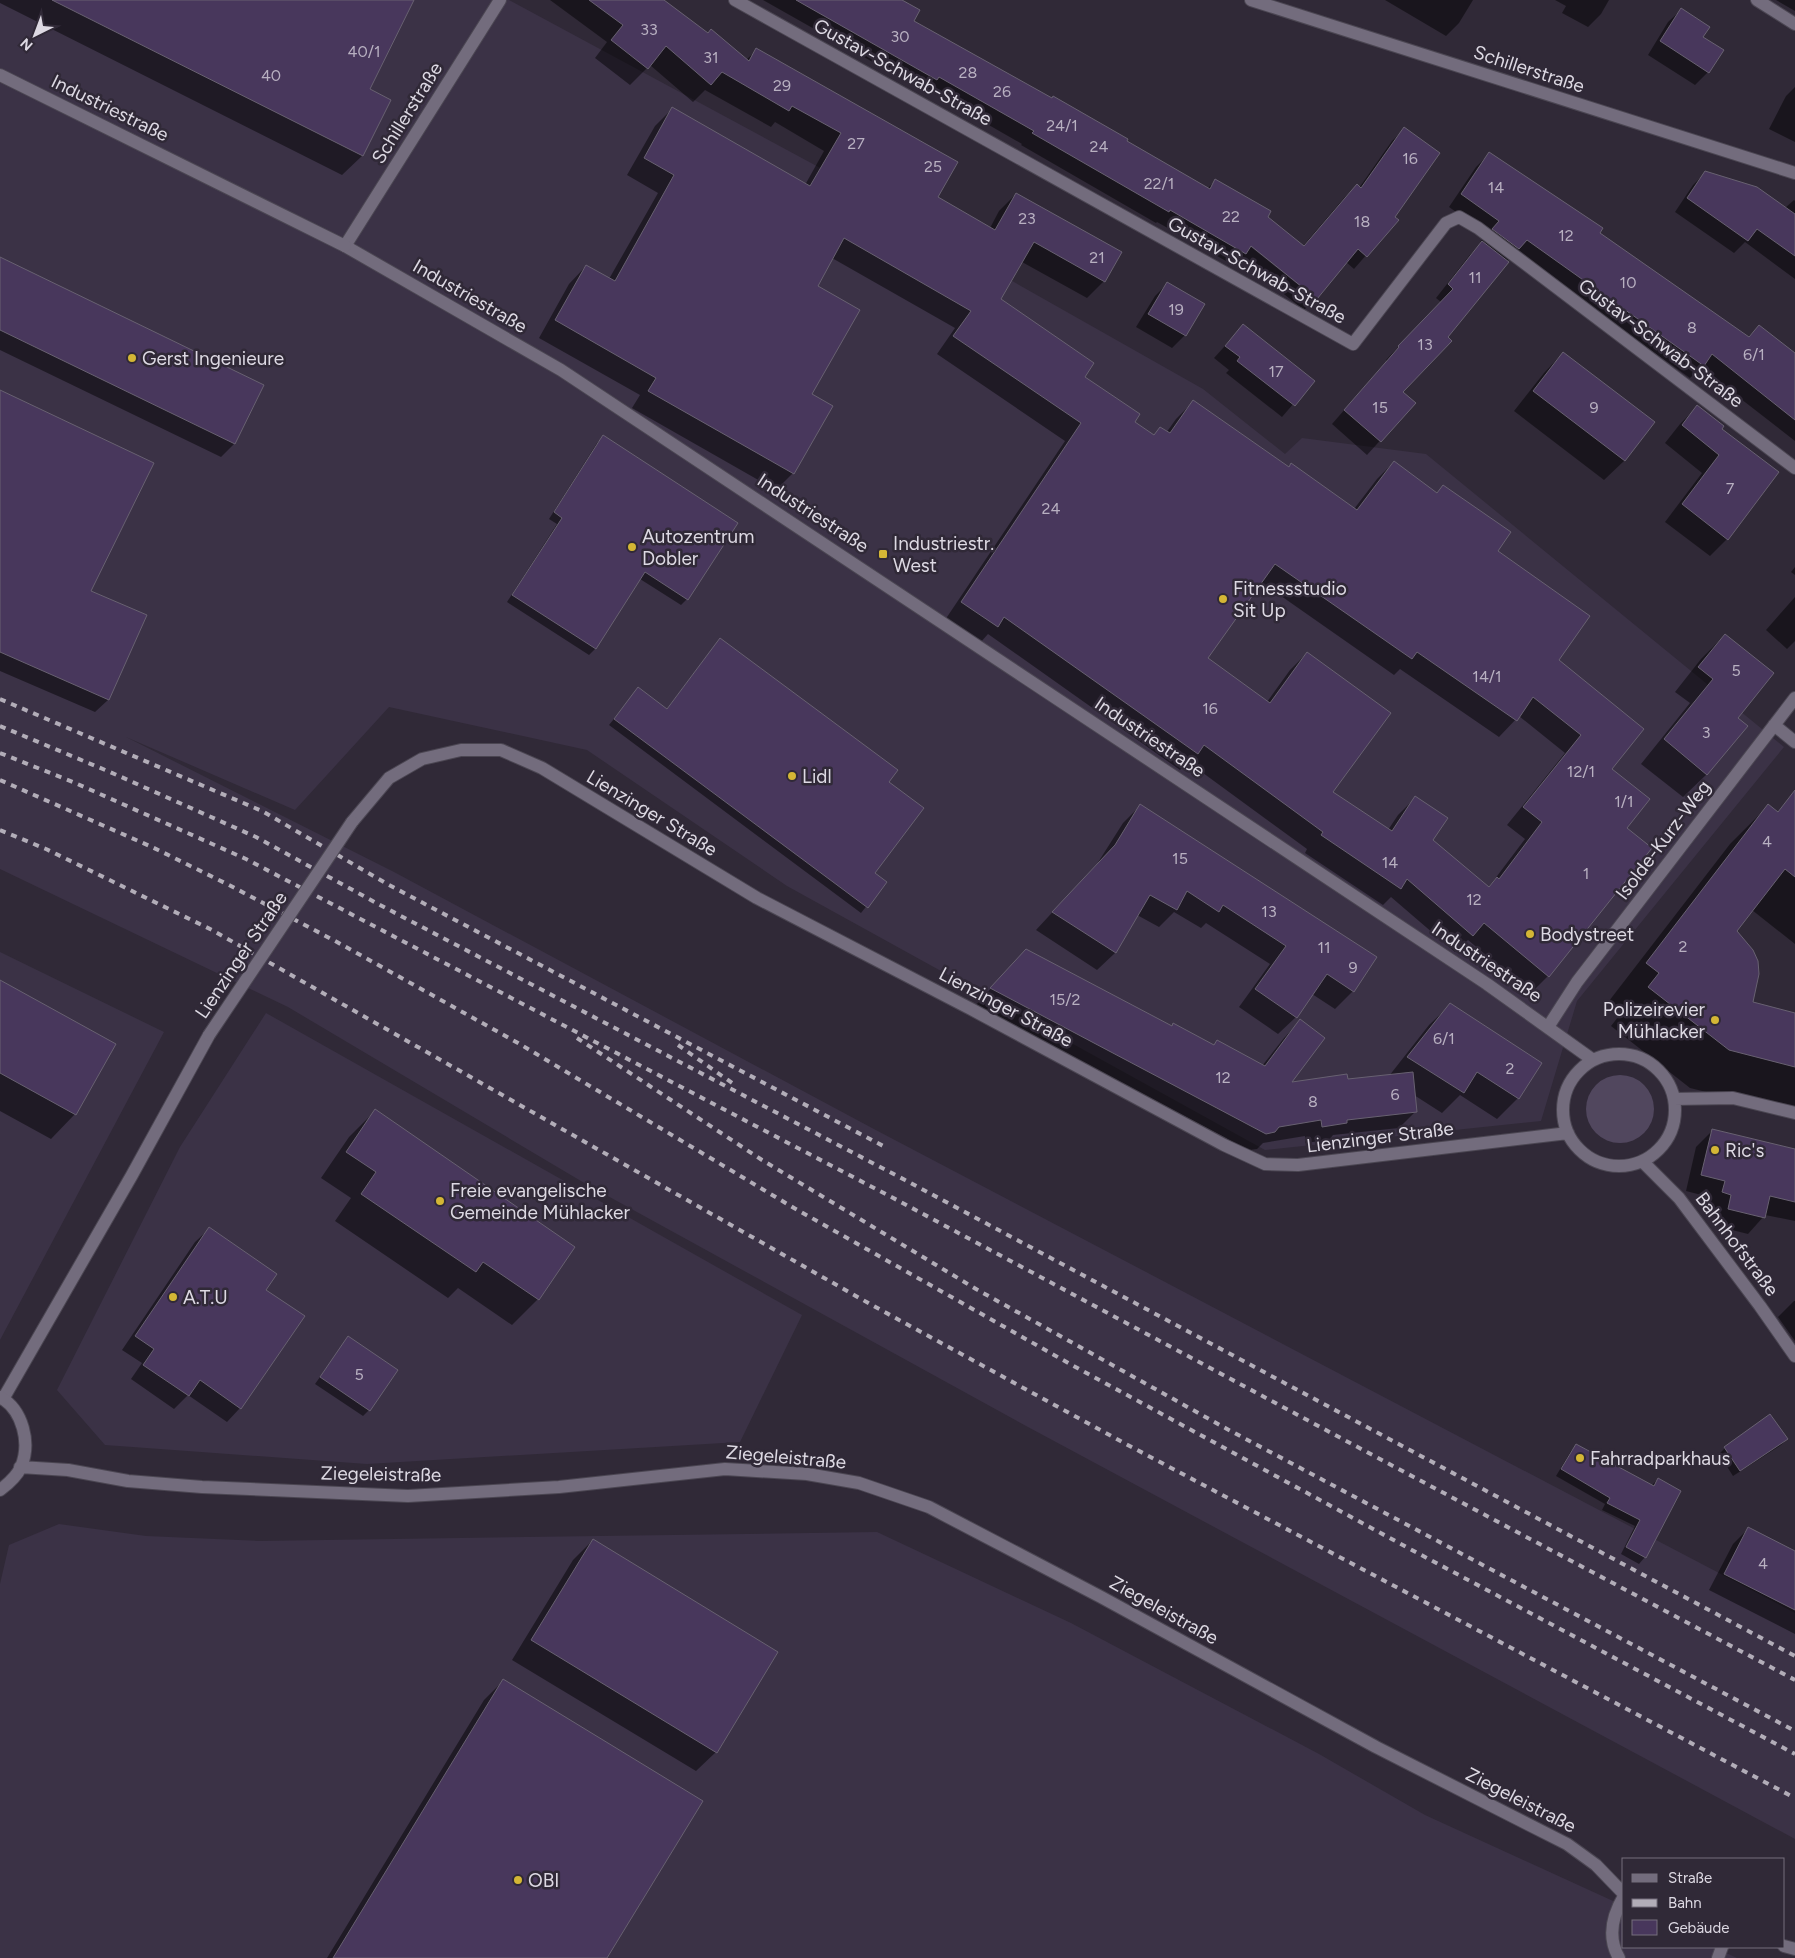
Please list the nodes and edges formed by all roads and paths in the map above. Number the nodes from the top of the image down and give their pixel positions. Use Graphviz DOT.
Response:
graph roads {
  1 [pos="500,0"];
  2 [pos="735,0"];
  3 [pos="1251,0"];
  4 [pos="1757,0"];
  5 [pos="1795,24"];
  6 [pos="0,75"];
  7 [pos="1795,173"];
  8 [pos="345,246"];
  9 [pos="1795,468"];
  10 [pos="1795,698"];
  11 [pos="1774,726"];
  12 [pos="1795,742"];
  13 [pos="1548,1027"];
  14 [pos="1593,1060"];
  15 [pos="1674,1100"];
  16 [pos="1795,1113"];
  17 [pos="1568,1133"];
  18 [pos="1642,1161"];
  19 [pos="1795,1356"];
  20 [pos="2,1398"];
  21 [pos="20,1467"];
  22 [pos="0,1490"];
  23 [pos="1622,1893"];
  24 [pos="1622,1899"];
  25 [pos="1619,1958"];
  1 -- 8 [label="street, Schillerstraße"];
  2 -- 9 [label="street, Gustav-Schwab-Straße"];
  3 -- 7 [label="street, Schillerstraße"];
  4 -- 5 [label="street"];
  6 -- 8 [label="street, Industriestraße"];
  8 -- 13 [label="street, Industriestraße"];
  10 -- 11 [label="street, Isolde-Kurz-Weg"];
  11 -- 12 [label="street"];
  11 -- 13 [label="street, Isolde-Kurz-Weg"];
  13 -- 14 [label="street, Industriestraße"];
  14 -- 15 [label="street"];
  14 -- 17 [label="street"];
  15 -- 16 [label="street"];
  15 -- 18 [label="street"];
  17 -- 18 [label="street"];
  17 -- 20 [label="street, Lienzinger Straße, bridge"];
  18 -- 19 [label="street, Bahnhofstraße"];
  20 -- 21 [label="street, Lienzinger Straße"];
  21 -- 22 [label="street, Lienzinger Straße"];
  21 -- 23 [label="street, Ziegeleistraße"];
  24 -- 25 [label="street, Ziegeleistraße"];
}
